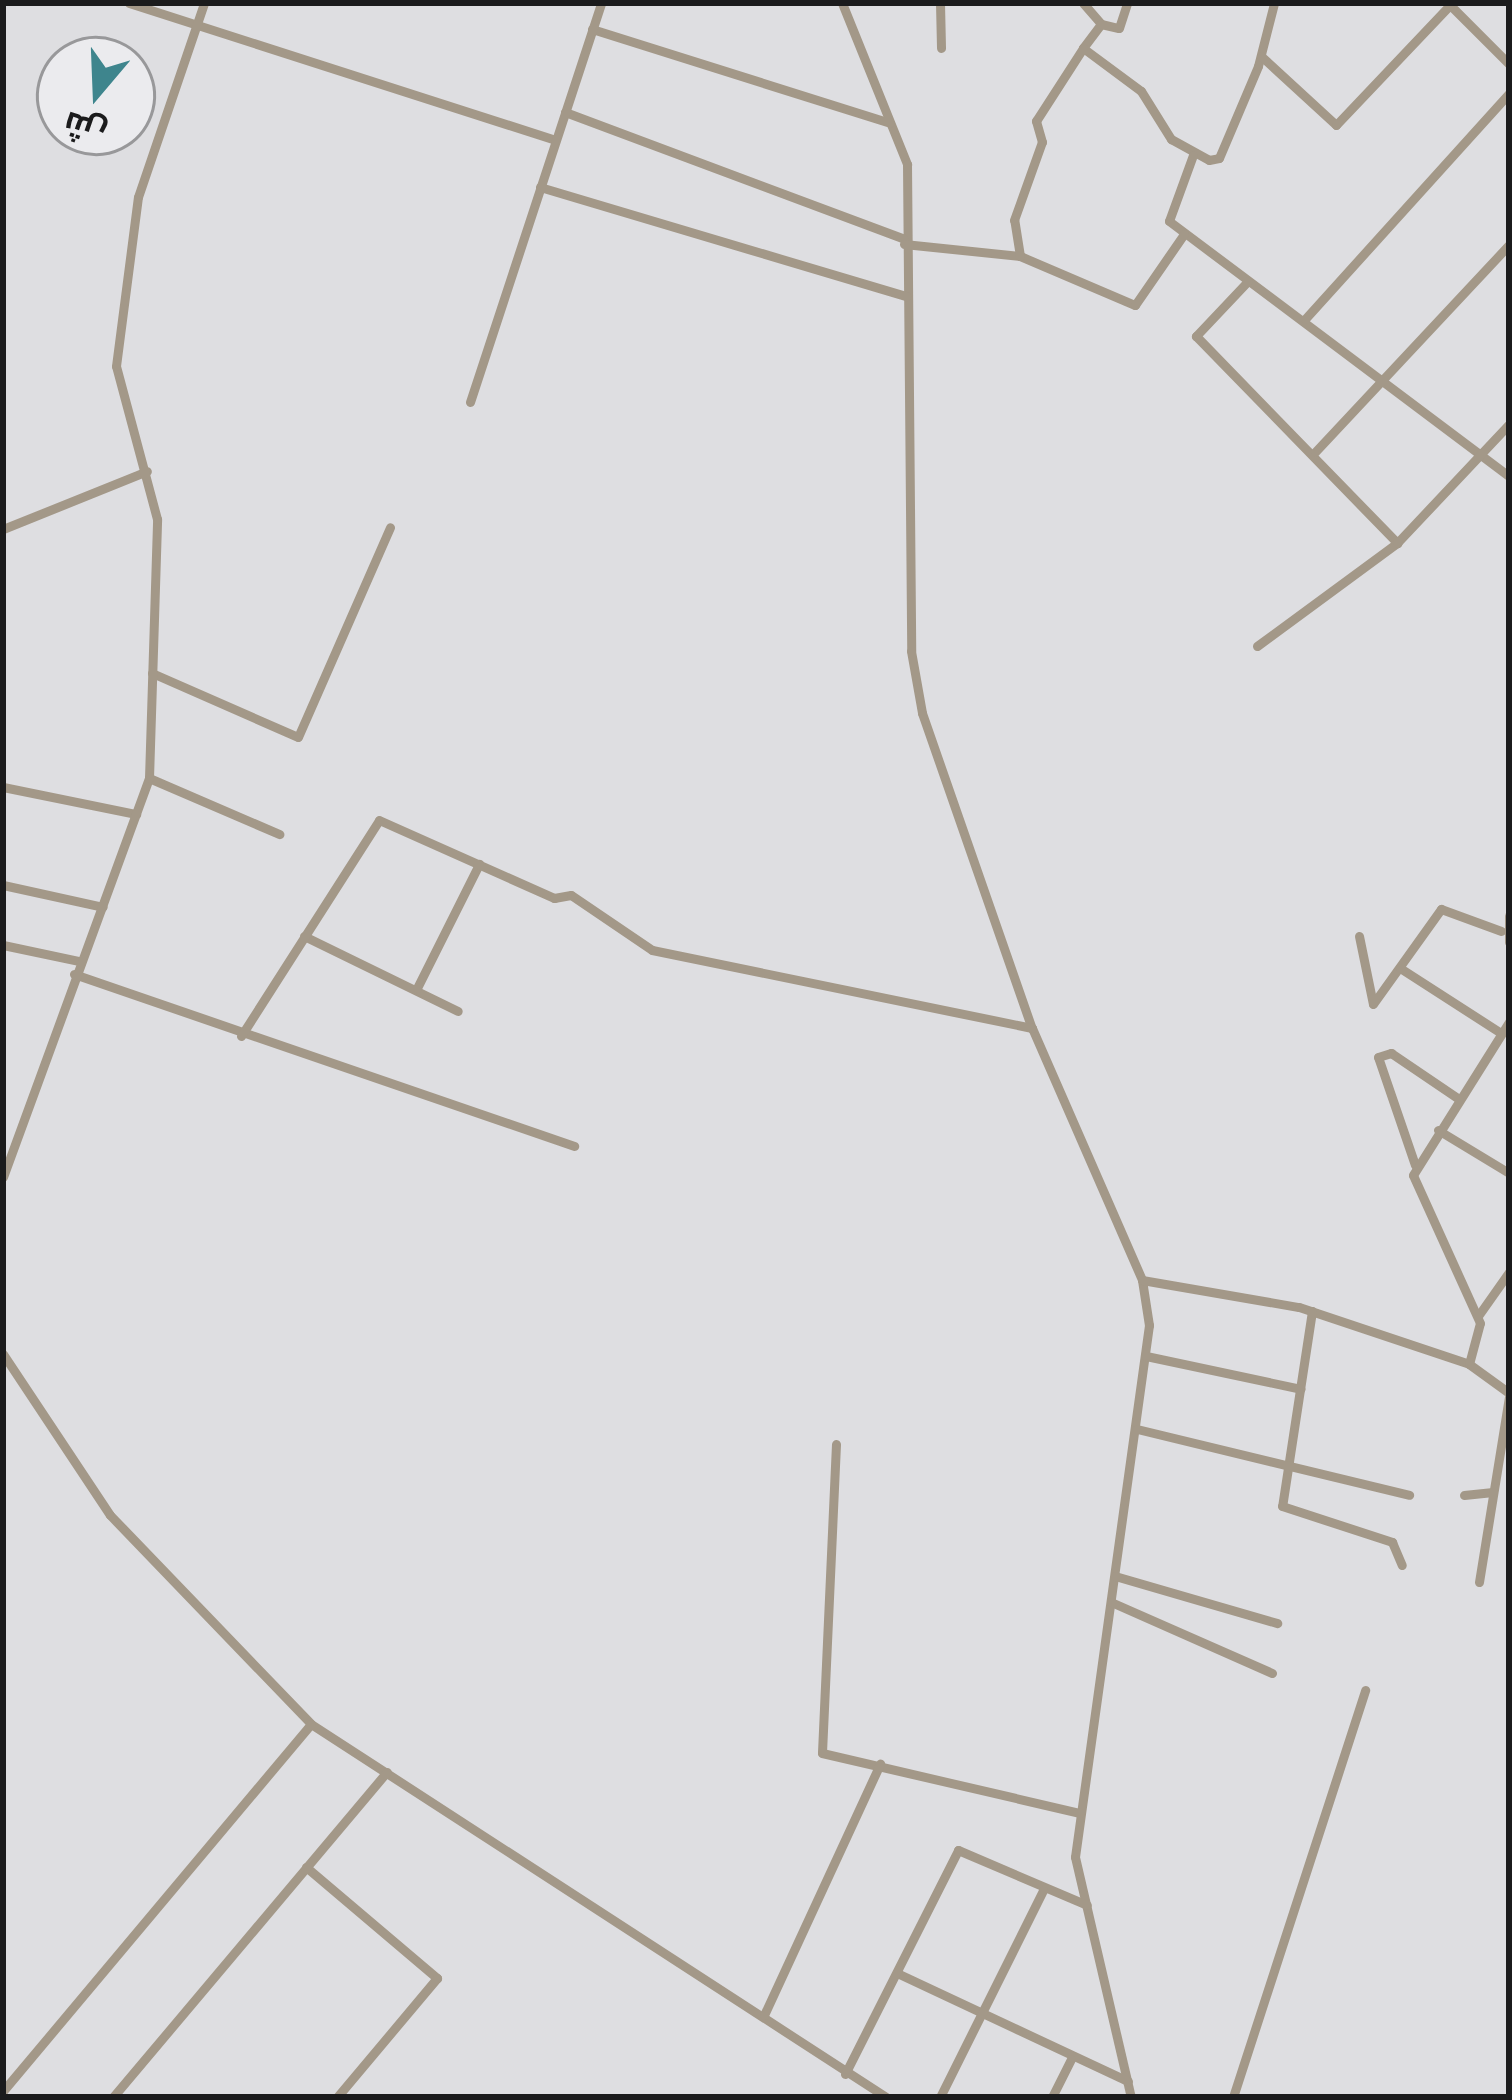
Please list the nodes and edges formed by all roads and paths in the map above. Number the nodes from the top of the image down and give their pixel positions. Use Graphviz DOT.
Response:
graph roads {
  1 [pos="128,3"];
  2 [pos="204,3"];
  3 [pos="601,3"];
  4 [pos="842,3"];
  5 [pos="940,3"];
  6 [pos="1083,3"];
  7 [pos="1126,3"];
  8 [pos="1274,3"];
  9 [pos="1450,4"];
  10 [pos="1101,24"];
  11 [pos="197,25"];
  12 [pos="592,29"];
  13 [pos="941,48"];
  14 [pos="1083,48"];
  15 [pos="1261,56"];
  16 [pos="1509,64"];
  17 [pos="1509,94"];
  18 [pos="565,112"];
  19 [pos="556,140"];
  20 [pos="904,143"];
  21 [pos="1192,155"];
  22 [pos="540,187"];
  23 [pos="1184,234"];
  24 [pos="904,241"];
  25 [pos="1509,245"];
  26 [pos="1020,256"];
  27 [pos="1247,280"];
  28 [pos="906,296"];
  29 [pos="1305,319"];
  30 [pos="1385,380"];
  31 [pos="470,402"];
  32 [pos="1509,424"];
  33 [pos="1315,452"];
  34 [pos="1481,455"];
  35 [pos="147,471"];
  36 [pos="1509,476"];
  37 [pos="391,527"];
  38 [pos="3,529"];
  39 [pos="1397,543"];
  40 [pos="1257,646"];
  41 [pos="152,673"];
  42 [pos="149,778"];
  43 [pos="3,787"];
  44 [pos="136,814"];
  45 [pos="279,834"];
  46 [pos="479,864"];
  47 [pos="3,885"];
  48 [pos="103,907"];
  49 [pos="1509,916"];
  50 [pos="1502,931"];
  51 [pos="304,936"];
  52 [pos="1359,936"];
  53 [pos="1509,942"];
  54 [pos="3,945"];
  55 [pos="80,961"];
  56 [pos="1400,968"];
  57 [pos="74,974"];
  58 [pos="417,988"];
  59 [pos="458,1010"];
  60 [pos="1509,1022"];
  61 [pos="1032,1028"];
  62 [pos="1501,1033"];
  63 [pos="241,1036"];
  64 [pos="1459,1099"];
  65 [pos="1438,1130"];
  66 [pos="574,1146"];
  67 [pos="1509,1156"];
  68 [pos="1415,1165"];
  69 [pos="1505,1170"];
  70 [pos="3,1177"];
  71 [pos="1509,1272"];
  72 [pos="1142,1280"];
  73 [pos="1312,1311"];
  74 [pos="1478,1316"];
  75 [pos="3,1354"];
  76 [pos="1146,1356"];
  77 [pos="1469,1364"];
  78 [pos="1301,1390"];
  79 [pos="1509,1395"];
  80 [pos="1137,1429"];
  81 [pos="836,1444"];
  82 [pos="1288,1464"];
  83 [pos="1492,1492"];
  84 [pos="1409,1495"];
  85 [pos="1464,1495"];
  86 [pos="1402,1564"];
  87 [pos="1115,1576"];
  88 [pos="1478,1582"];
  89 [pos="1111,1602"];
  90 [pos="1277,1623"];
  91 [pos="1272,1673"];
  92 [pos="1365,1690"];
  93 [pos="311,1724"];
  94 [pos="880,1764"];
  95 [pos="387,1772"];
  96 [pos="1080,1814"];
  97 [pos="306,1867"];
  98 [pos="1043,1890"];
  99 [pos="1087,1905"];
  100 [pos="897,1973"];
  101 [pos="981,2014"];
  102 [pos="764,2015"];
  103 [pos="1071,2059"];
  104 [pos="845,2074"];
  105 [pos="1128,2081"];
  106 [pos="3,2091"];
  107 [pos="112,2097"];
  108 [pos="337,2097"];
  109 [pos="886,2097"];
  110 [pos="940,2097"];
  111 [pos="1052,2097"];
  112 [pos="1131,2097"];
  113 [pos="1232,2097"];
  1 -- 11 [label="street"];
  2 -- 11 [label="street"];
  3 -- 12 [label="street"];
  4 -- 20 [label="street"];
  5 -- 13 [label="street"];
  6 -- 10 [label="street"];
  7 -- 10 [label="street"];
  8 -- 15 [label="street"];
  9 -- 15 [label="street"];
  9 -- 16 [label="street"];
  10 -- 14 [label="street"];
  11 -- 19 [label="street"];
  11 -- 35 [label="street"];
  12 -- 18 [label="street"];
  12 -- 20 [label="street"];
  14 -- 21 [label="street"];
  14 -- 26 [label="street"];
  15 -- 21 [label="street"];
  17 -- 29 [label="street"];
  18 -- 19 [label="street"];
  18 -- 24 [label="street"];
  19 -- 22 [label="street"];
  20 -- 24 [label="street"];
  21 -- 23 [label="street"];
  22 -- 28 [label="street"];
  22 -- 31 [label="street"];
  23 -- 26 [label="street"];
  23 -- 27 [label="street"];
  24 -- 26 [label="street"];
  24 -- 28 [label="street"];
  25 -- 30 [label="street"];
  27 -- 29 [label="street"];
  27 -- 33 [label="street"];
  28 -- 61 [label="street"];
  29 -- 30 [label="street"];
  30 -- 33 [label="street"];
  30 -- 34 [label="street"];
  32 -- 34 [label="street"];
  33 -- 39 [label="street"];
  34 -- 36 [label="street"];
  34 -- 39 [label="street"];
  35 -- 38 [label="street"];
  35 -- 41 [label="street"];
  37 -- 41 [label="street"];
  39 -- 40 [label="street"];
  41 -- 42 [label="street"];
  42 -- 44 [label="street"];
  42 -- 45 [label="street"];
  43 -- 44 [label="street"];
  44 -- 48 [label="street"];
  46 -- 51 [label="street"];
  46 -- 58 [label="street"];
  46 -- 61 [label="street"];
  47 -- 48 [label="street"];
  48 -- 55 [label="street"];
  49 -- 50 [label="street"];
  50 -- 53 [label="street"];
  50 -- 56 [label="street"];
  51 -- 58 [label="street"];
  51 -- 63 [label="street"];
  52 -- 56 [label="street"];
  54 -- 55 [label="street"];
  55 -- 57 [label="street"];
  56 -- 62 [label="street"];
  57 -- 63 [label="street"];
  57 -- 70 [label="street"];
  58 -- 59 [label="street"];
  60 -- 62 [label="street"];
  61 -- 72 [label="street"];
  62 -- 64 [label="street"];
  63 -- 66 [label="street"];
  64 -- 65 [label="street"];
  64 -- 68 [label="street"];
  65 -- 68 [label="street"];
  65 -- 69 [label="street"];
  67 -- 69 [label="street"];
  68 -- 74 [label="street"];
  71 -- 74 [label="street"];
  72 -- 73 [label="street"];
  72 -- 76 [label="street"];
  73 -- 77 [label="street"];
  73 -- 78 [label="street"];
  74 -- 77 [label="street"];
  75 -- 93 [label="street"];
  76 -- 78 [label="street"];
  76 -- 80 [label="street"];
  77 -- 79 [label="street"];
  78 -- 82 [label="street"];
  79 -- 83 [label="street"];
  80 -- 82 [label="street"];
  80 -- 87 [label="street"];
  81 -- 94 [label="street"];
  82 -- 84 [label="street"];
  82 -- 86 [label="street"];
  83 -- 85 [label="street"];
  83 -- 88 [label="street"];
  87 -- 89 [label="street"];
  87 -- 90 [label="street"];
  89 -- 91 [label="street"];
  89 -- 96 [label="street"];
  92 -- 113 [label="street"];
  93 -- 95 [label="street"];
  93 -- 106 [label="street"];
  94 -- 96 [label="street"];
  94 -- 102 [label="street"];
  95 -- 97 [label="street"];
  95 -- 102 [label="street"];
  96 -- 99 [label="street"];
  97 -- 107 [label="street"];
  97 -- 108 [label="street"];
  98 -- 99 [label="street"];
  98 -- 100 [label="street"];
  98 -- 101 [label="street"];
  99 -- 105 [label="street"];
  100 -- 101 [label="street"];
  100 -- 104 [label="street"];
  101 -- 103 [label="street"];
  101 -- 110 [label="street"];
  102 -- 104 [label="street"];
  103 -- 105 [label="street"];
  103 -- 111 [label="street"];
  104 -- 109 [label="street"];
  105 -- 112 [label="street"];
}
